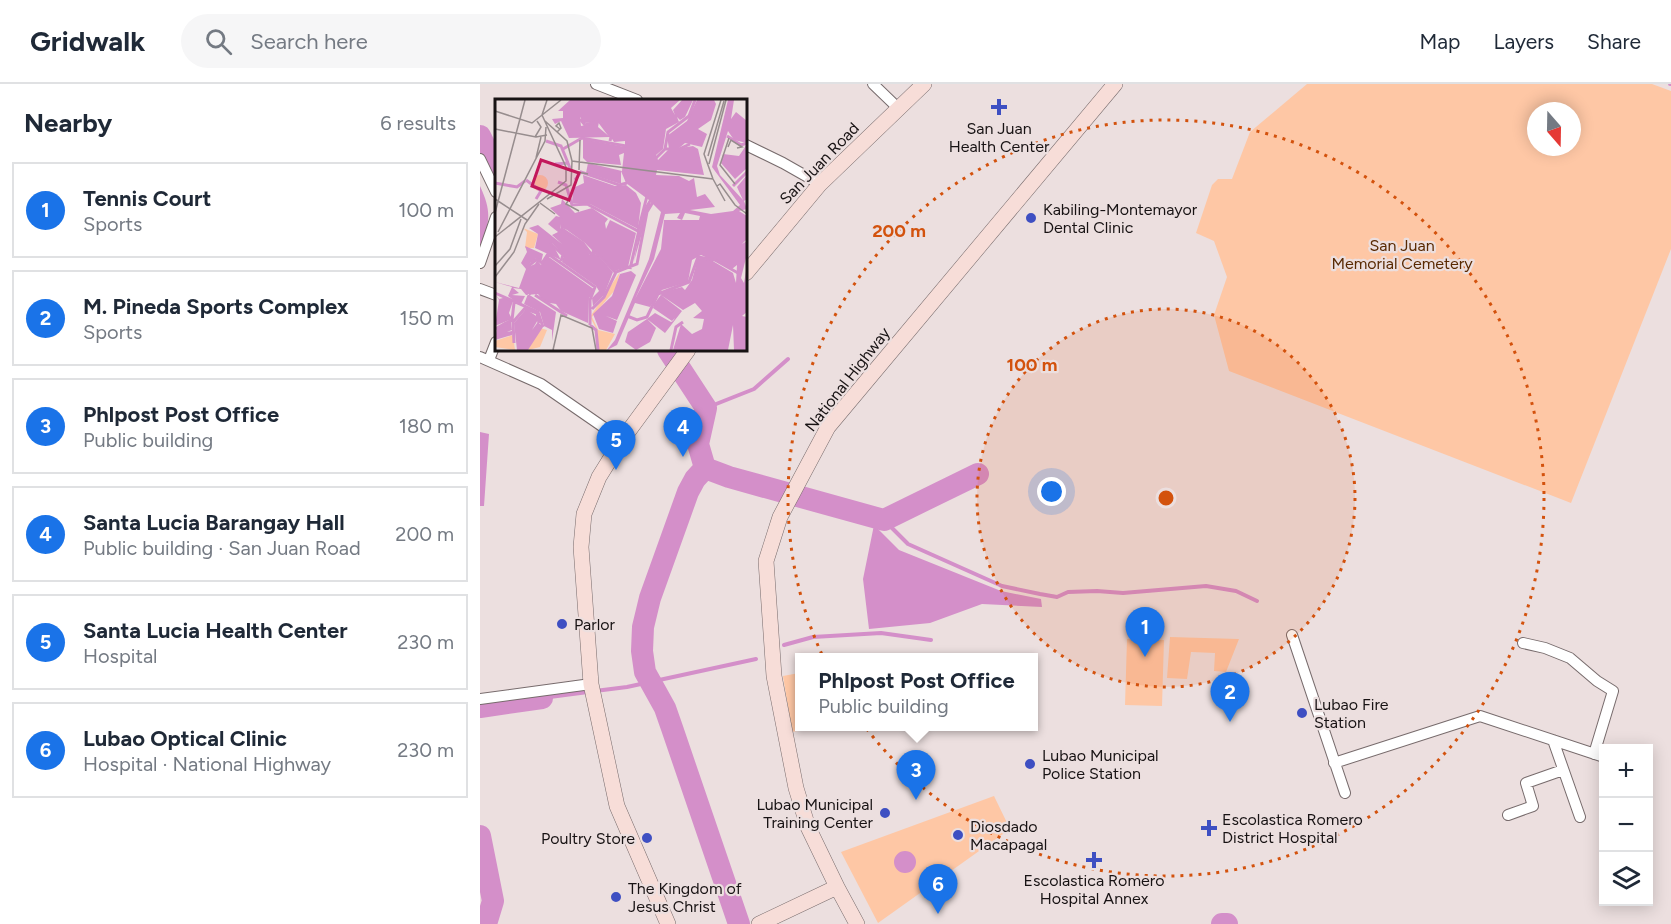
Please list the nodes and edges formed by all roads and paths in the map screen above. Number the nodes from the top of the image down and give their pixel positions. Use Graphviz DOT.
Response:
graph roads {
  1 [pos="596,84"];
  2 [pos="873,84"];
  3 [pos="924,84"];
  4 [pos="1115,84"];
  5 [pos="634,99"];
  6 [pos="899,110"];
  7 [pos="747,145"];
  8 [pos="480,159"];
  9 [pos="820,184"];
  10 [pos="495,190"];
  11 [pos="495,221"];
  12 [pos="480,263"];
  13 [pos="747,272"];
  14 [pos="480,289"];
  15 [pos="495,295"];
  16 [pos="495,344"];
  17 [pos="485,359"];
  18 [pos="681,361"];
  19 [pos="622,440"];
  20 [pos="1292,635"];
  21 [pos="1523,643"];
  22 [pos="592,690"];
  23 [pos="480,699"];
  24 [pos="1553,740"];
  25 [pos="1601,744"];
  26 [pos="1599,755"];
  27 [pos="1334,764"];
  28 [pos="1563,770"];
  29 [pos="1345,793"];
  30 [pos="1508,815"];
  31 [pos="1580,817"];
  32 [pos="837,887"];
  33 [pos="760,923"];
  34 [pos="668,924"];
  35 [pos="857,924"];
  1 -- 5 [label="street"];
  2 -- 6 [label="street"];
  3 -- 6 [label="main road, San Juan Road"];
  4 -- 32 [label="main road, National Highway"];
  6 -- 9 [label="main road, San Juan Road"];
  7 -- 9 [label="street"];
  8 -- 10 [label="street"];
  9 -- 13 [label="main road, San Juan Road"];
  11 -- 12 [label="street"];
  14 -- 15 [label="street"];
  16 -- 17 [label="street"];
  17 -- 19 [label="street"];
  18 -- 19 [label="main road"];
  19 -- 22 [label="main road"];
  20 -- 27 [label="street"];
  21 -- 25 [label="street"];
  22 -- 23 [label="street"];
  22 -- 34 [label="main road"];
  24 -- 26 [label="street"];
  24 -- 27 [label="street"];
  24 -- 28 [label="street"];
  27 -- 29 [label="street"];
  28 -- 30 [label="street"];
  28 -- 31 [label="street"];
  32 -- 33 [label="main road"];
  32 -- 35 [label="main road, National Highway"];
}
